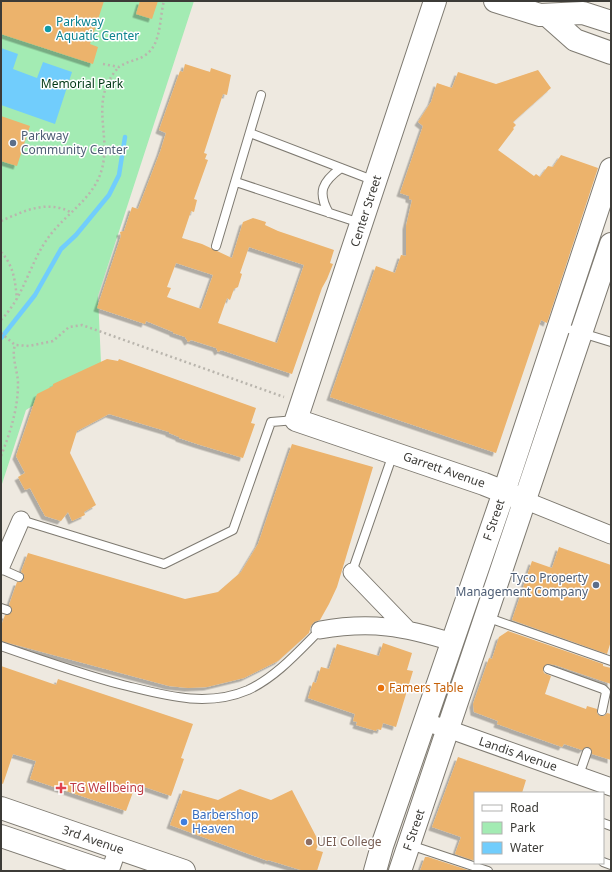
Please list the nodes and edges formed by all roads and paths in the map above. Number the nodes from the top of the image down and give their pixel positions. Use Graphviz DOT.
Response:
graph roads {
  1 [pos="164,1"];
  2 [pos="435,1"];
  3 [pos="495,1"];
  4 [pos="548,16"];
  5 [pos="611,22"];
  6 [pos="611,53"];
  7 [pos="103,64"];
  8 [pos="119,67"];
  9 [pos="261,95"];
  10 [pos="250,133"];
  11 [pos="341,168"];
  12 [pos="611,169"];
  13 [pos="376,181"];
  14 [pos="236,182"];
  15 [pos="72,213"];
  16 [pos="329,213"];
  17 [pos="1,221"];
  18 [pos="362,223"];
  19 [pos="611,244"];
  20 [pos="216,246"];
  21 [pos="1,252"];
  22 [pos="17,300"];
  23 [pos="1,320"];
  24 [pos="558,326"];
  25 [pos="1,333"];
  26 [pos="581,333"];
  27 [pos="611,342"];
  28 [pos="15,345"];
  29 [pos="299,412"];
  30 [pos="394,453"];
  31 [pos="1,456"];
  32 [pos="504,492"];
  33 [pos="524,500"];
  34 [pos="21,520"];
  35 [pos="611,535"];
  36 [pos="1,568"];
  37 [pos="352,572"];
  38 [pos="19,577"];
  39 [pos="485,617"];
  40 [pos="407,629"];
  41 [pos="320,630"];
  42 [pos="452,642"];
  43 [pos="1,646"];
  44 [pos="611,661"];
  45 [pos="548,669"];
  46 [pos="602,711"];
  47 [pos="424,722"];
  48 [pos="448,729"];
  49 [pos="588,752"];
  50 [pos="579,775"];
  51 [pos="611,786"];
  52 [pos="1,808"];
  53 [pos="1,836"];
  54 [pos="409,844"];
  55 [pos="118,848"];
  56 [pos="104,871"];
  57 [pos="110,871"];
  58 [pos="184,871"];
  59 [pos="375,871"];
  60 [pos="400,871"];
  61 [pos="488,871"];
  1 -- 8 [label="path"];
  2 -- 13 [label="main road, Center Street"];
  3 -- 4 [label="main road"];
  4 -- 5 [label="main road"];
  4 -- 6 [label="main road"];
  7 -- 8 [label="path"];
  8 -- 15 [label="path"];
  9 -- 10 [label="lane"];
  10 -- 11 [label="lane"];
  10 -- 14 [label="lane"];
  11 -- 13 [label="lane"];
  11 -- 16 [label="lane"];
  12 -- 24 [label="main road, F Street"];
  13 -- 18 [label="main road, Center Street"];
  14 -- 16 [label="lane"];
  14 -- 20 [label="lane"];
  15 -- 17 [label="path"];
  15 -- 22 [label="path"];
  16 -- 18 [label="lane"];
  18 -- 29 [label="main road, Center Street"];
  19 -- 26 [label="main road, F Street"];
  21 -- 22 [label="path"];
  22 -- 23 [label="path"];
  24 -- 26 [label="lane"];
  24 -- 32 [label="main road, F Street"];
  25 -- 28 [label="path"];
  26 -- 27 [label="lane"];
  26 -- 33 [label="main road, F Street"];
  28 -- 29 [label="path"];
  28 -- 31 [label="path"];
  29 -- 30 [label="main road, Garrett Avenue"];
  29 -- 34 [label="lane"];
  30 -- 32 [label="main road, Garrett Avenue"];
  30 -- 37 [label="lane"];
  32 -- 33 [label="main road, Garrett Avenue"];
  32 -- 42 [label="main road, F Street"];
  33 -- 35 [label="street, Garrett Avenue"];
  33 -- 39 [label="main road, F Street"];
  34 -- 36 [label="street"];
  36 -- 38 [label="lane"];
  37 -- 40 [label="street"];
  39 -- 44 [label="lane"];
  39 -- 48 [label="main road, F Street"];
  40 -- 41 [label="street"];
  40 -- 42 [label="street"];
  41 -- 43 [label="lane"];
  42 -- 47 [label="main road, F Street"];
  45 -- 46 [label="lane"];
  47 -- 48 [label="street, Landis Avenue"];
  47 -- 59 [label="main road, F Street"];
  48 -- 50 [label="street, Landis Avenue"];
  48 -- 54 [label="main road, F Street"];
  49 -- 50 [label="lane"];
  50 -- 51 [label="street, Landis Avenue"];
  52 -- 55 [label="main road, 3rd Avenue"];
  53 -- 56 [label="main road"];
  54 -- 60 [label="main road, F Street"];
  54 -- 61 [label="lane"];
  55 -- 57 [label="street"];
  55 -- 58 [label="main road, 3rd Avenue"];
}
